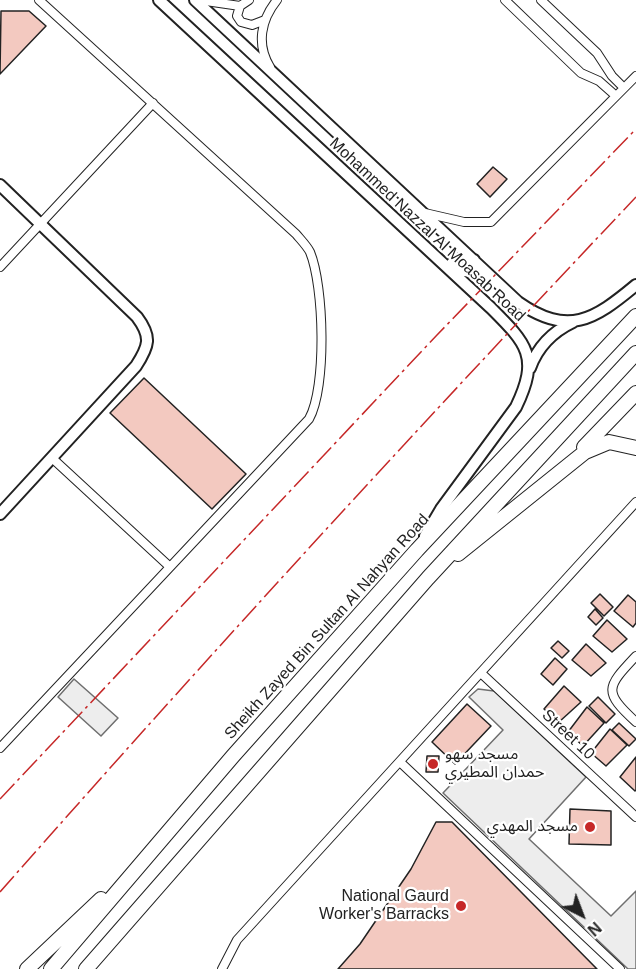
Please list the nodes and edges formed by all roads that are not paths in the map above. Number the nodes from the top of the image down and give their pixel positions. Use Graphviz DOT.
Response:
graph roads {
  1 [pos="39,0"];
  2 [pos="159,0"];
  3 [pos="197,0"];
  4 [pos="249,0"];
  5 [pos="277,0"];
  6 [pos="505,0"];
  7 [pos="542,0"];
  8 [pos="240,6"];
  9 [pos="264,20"];
  10 [pos="605,65"];
  11 [pos="275,76"];
  12 [pos="636,76"];
  13 [pos="593,78"];
  14 [pos="624,88"];
  15 [pos="616,96"];
  16 [pos="153,103"];
  17 [pos="0,185"];
  18 [pos="389,212"];
  19 [pos="425,213"];
  20 [pos="40,223"];
  21 [pos="474,260"];
  22 [pos="0,267"];
  23 [pos="636,285"];
  24 [pos="636,316"];
  25 [pos="585,319"];
  26 [pos="636,352"];
  27 [pos="528,371"];
  28 [pos="636,393"];
  29 [pos="636,448"];
  30 [pos="52,458"];
  31 [pos="553,479"];
  32 [pos="636,503"];
  33 [pos="0,514"];
  34 [pos="417,550"];
  35 [pos="170,567"];
  36 [pos="429,578"];
  37 [pos="636,656"];
  38 [pos="482,674"];
  39 [pos="636,722"];
  40 [pos="0,748"];
  41 [pos="400,762"];
  42 [pos="636,817"];
  43 [pos="146,857"];
  44 [pos="112,940"];
  45 [pos="27,969"];
  46 [pos="51,969"];
  47 [pos="86,969"];
  48 [pos="99,969"];
  49 [pos="222,969"];
  50 [pos="620,969"];
  1 -- 16 [label="street"];
  2 -- 18 [label="street, Mohammed Nazzal Al Moasab Road"];
  3 -- 8 [label="street"];
  3 -- 11 [label="street, Mohammed Nazzal Al Moasab Road"];
  4 -- 8 [label="street"];
  5 -- 9 [label="street"];
  6 -- 13 [label="street"];
  7 -- 10 [label="street"];
  8 -- 9 [label="street"];
  9 -- 11 [label="street"];
  10 -- 13 [label="street"];
  10 -- 14 [label="street"];
  11 -- 19 [label="street, Mohammed Nazzal Al Moasab Road"];
  12 -- 14 [label="street"];
  13 -- 15 [label="street"];
  14 -- 15 [label="street"];
  15 -- 19 [label="street"];
  16 -- 20 [label="street"];
  16 -- 35 [label="street"];
  17 -- 20 [label="street"];
  18 -- 21 [label="street"];
  18 -- 27 [label="street, Mohammed Nazzal Al Moasab Road"];
  19 -- 21 [label="street, Mohammed Nazzal Al Moasab Road"];
  20 -- 22 [label="street"];
  20 -- 30 [label="street"];
  21 -- 25 [label="street, Mohammed Nazzal Al Moasab Road"];
  23 -- 25 [label="street, Mohammed Nazzal Al Moasab Road"];
  24 -- 34 [label="highway, Sheikh Zayed Bin Sultan Al Nahyan Road"];
  25 -- 27 [label="street"];
  26 -- 36 [label="highway"];
  27 -- 34 [label="street, Mohammed Nazzal Al Moasab Road"];
  28 -- 31 [label="highway"];
  29 -- 31 [label="highway"];
  30 -- 33 [label="street"];
  30 -- 35 [label="street"];
  31 -- 36 [label="highway"];
  32 -- 38 [label="street"];
  34 -- 43 [label="highway, Sheikh Zayed Bin Sultan Al Nahyan Road"];
  35 -- 40 [label="street"];
  36 -- 44 [label="highway"];
  37 -- 39 [label="street"];
  38 -- 41 [label="street"];
  38 -- 42 [label="street, Street 10"];
  41 -- 49 [label="street"];
  41 -- 50 [label="street"];
  43 -- 45 [label="highway"];
  43 -- 46 [label="highway, Sheikh Zayed Bin Sultan Al Nahyan Road"];
  44 -- 47 [label="highway"];
  44 -- 48 [label="highway"];
}
